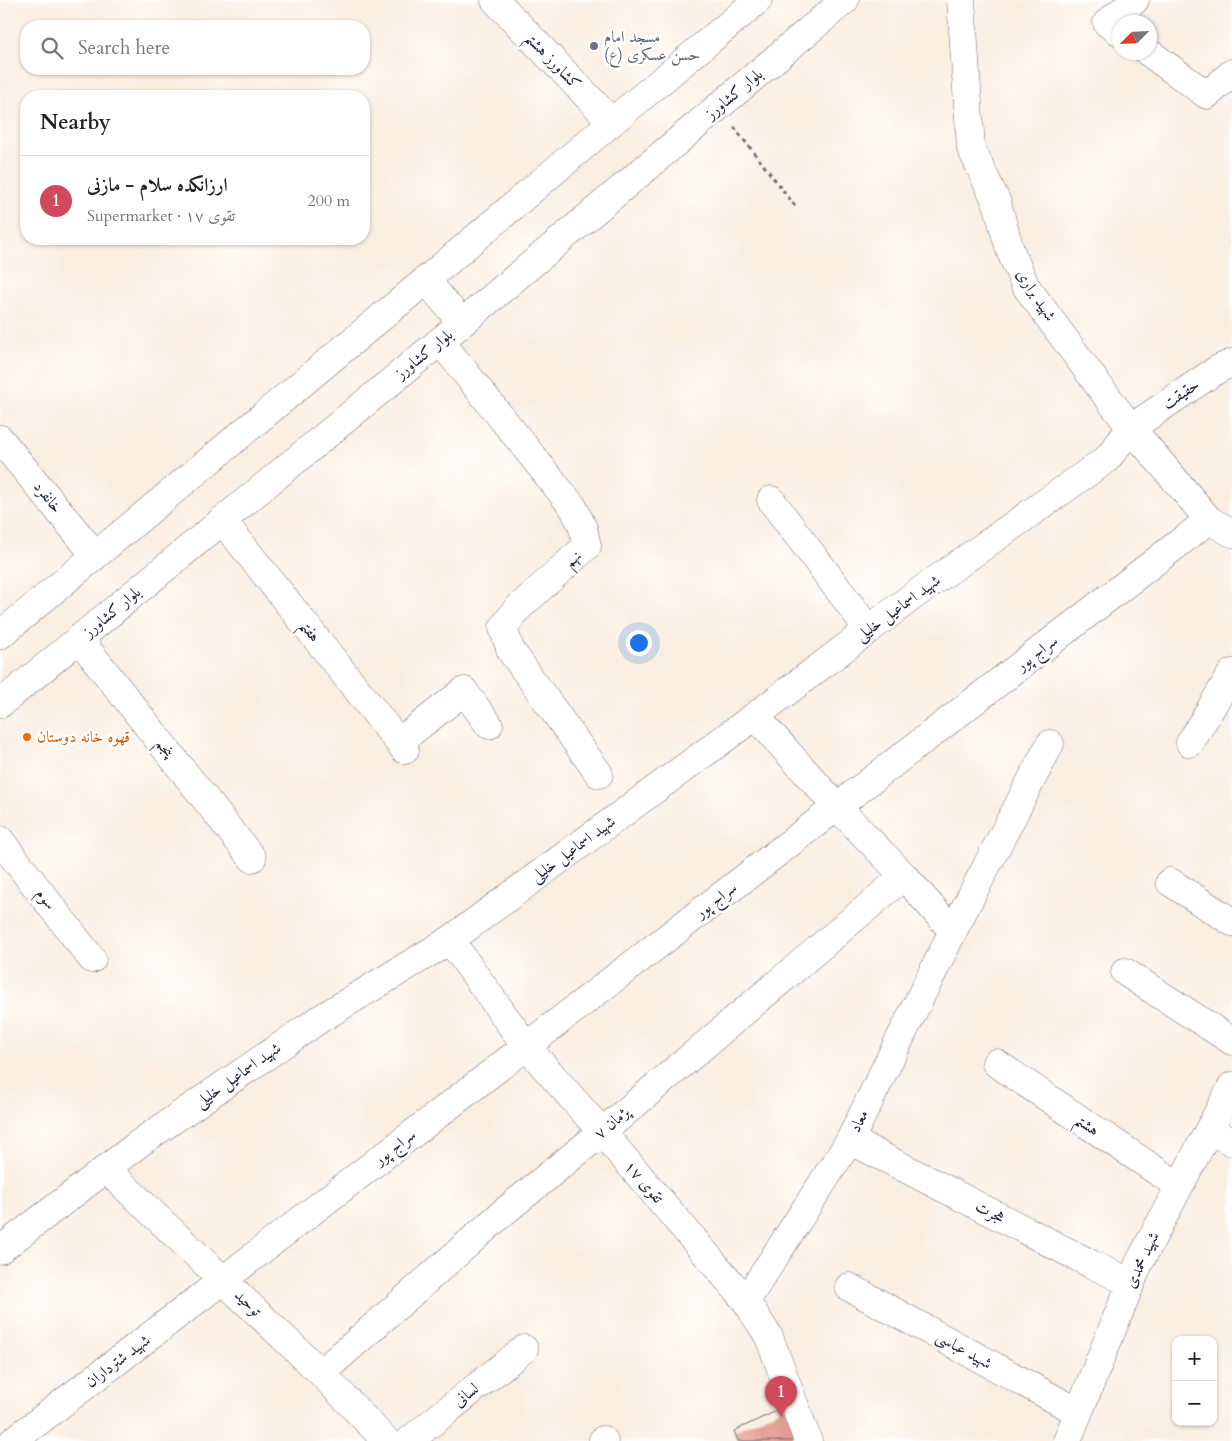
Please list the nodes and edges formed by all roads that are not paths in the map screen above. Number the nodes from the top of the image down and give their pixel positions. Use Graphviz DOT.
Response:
graph roads {
  1 [pos="495,0"];
  2 [pos="758,0"];
  3 [pos="845,0"];
  4 [pos="961,0"];
  5 [pos="1135,0"];
  6 [pos="1117,15"];
  7 [pos="1112,19"];
  8 [pos="1112,26"];
  9 [pos="1157,59"];
  10 [pos="1232,73"];
  11 [pos="612,122"];
  12 [pos="426,280"];
  13 [pos="462,323"];
  14 [pos="440,341"];
  15 [pos="1232,363"];
  16 [pos="1131,428"];
  17 [pos="0,439"];
  18 [pos="771,500"];
  19 [pos="222,520"];
  20 [pos="1208,520"];
  21 [pos="1232,534"];
  22 [pos="95,555"];
  23 [pos="869,630"];
  24 [pos="0,635"];
  25 [pos="79,639"];
  26 [pos="1232,673"];
  27 [pos="0,704"];
  28 [pos="755,716"];
  29 [pos="489,725"];
  30 [pos="1190,743"];
  31 [pos="1050,744"];
  32 [pos="599,774"];
  33 [pos="837,807"];
  34 [pos="0,840"];
  35 [pos="252,858"];
  36 [pos="904,876"];
  37 [pos="1170,882"];
  38 [pos="1232,922"];
  39 [pos="953,931"];
  40 [pos="450,940"];
  41 [pos="92,959"];
  42 [pos="1125,972"];
  43 [pos="1232,1041"];
  44 [pos="526,1046"];
  45 [pos="996,1063"];
  46 [pos="1232,1086"];
  47 [pos="1208,1129"];
  48 [pos="602,1132"];
  49 [pos="850,1140"];
  50 [pos="1232,1142"];
  51 [pos="106,1170"];
  52 [pos="1179,1186"];
  53 [pos="0,1250"];
  54 [pos="224,1280"];
  55 [pos="1131,1283"];
  56 [pos="849,1287"];
  57 [pos="746,1301"];
  58 [pos="524,1349"];
  59 [pos="321,1373"];
  60 [pos="1078,1412"];
  61 [pos="13,1441"];
  62 [pos="390,1441"];
  63 [pos="808,1441"];
  64 [pos="1066,1441"];
  1 -- 11 [label="street, کشاورز هشتم"];
  2 -- 11 [label="street"];
  3 -- 13 [label="street, بلوار کشاورز"];
  4 -- 16 [label="street, شهید براری"];
  5 -- 6 [label="street"];
  7 -- 8 [label="street"];
  9 -- 10 [label="street"];
  11 -- 12 [label="street"];
  12 -- 13 [label="street"];
  12 -- 22 [label="street"];
  13 -- 14 [label="street, بلوار کشاورز"];
  14 -- 19 [label="street, بلوار کشاورز"];
  14 -- 32 [label="street, نهم"];
  15 -- 16 [label="street, حقیقت"];
  16 -- 20 [label="street, شهید براری"];
  16 -- 23 [label="street, شهید اسماعیل خلیلی"];
  17 -- 22 [label="street, خانفرد"];
  18 -- 23 [label="street"];
  19 -- 25 [label="street, بلوار کشاورز"];
  19 -- 29 [label="street, هفتم"];
  20 -- 21 [label="street, شهید براری"];
  20 -- 33 [label="street, سراج پور"];
  22 -- 24 [label="street"];
  23 -- 28 [label="street, شهید اسماعیل خلیلی"];
  25 -- 27 [label="street, بلوار کشاورز"];
  25 -- 35 [label="street, پنجم"];
  26 -- 30 [label="street"];
  28 -- 33 [label="street"];
  28 -- 40 [label="street, شهید اسماعیل خلیلی"];
  31 -- 39 [label="street, معاد"];
  33 -- 36 [label="street"];
  33 -- 44 [label="street, سراج پور"];
  34 -- 41 [label="street, سوم"];
  36 -- 39 [label="street"];
  36 -- 48 [label="street, پژمان ۷"];
  37 -- 38 [label="street"];
  39 -- 49 [label="street, معاد"];
  40 -- 44 [label="street, تقوی ۱۷"];
  40 -- 51 [label="street, شهید اسماعیل خلیلی"];
  42 -- 43 [label="street"];
  44 -- 48 [label="street, تقوی ۱۷"];
  44 -- 54 [label="street, سراج پور"];
  45 -- 52 [label="street, هشتم"];
  46 -- 47 [label="street, شهید محمدی"];
  47 -- 50 [label="street"];
  47 -- 52 [label="street, شهید محمدی"];
  48 -- 57 [label="street, تقوی ۱۷"];
  48 -- 59 [label="street, پژمان ۷"];
  49 -- 55 [label="street, هجرت"];
  49 -- 57 [label="street, معاد"];
  51 -- 53 [label="street, شهید اسماعیل خلیلی"];
  51 -- 54 [label="street, توحید"];
  52 -- 55 [label="street, شهید محمدی"];
  54 -- 59 [label="street, توحید"];
  54 -- 61 [label="street, شهید شترداران"];
  55 -- 60 [label="street, شهید محمدی"];
  56 -- 60 [label="street, شهید عباسی"];
  57 -- 63 [label="street, تقوی ۱۷"];
  58 -- 62 [label="street, لسانی"];
  59 -- 62 [label="street, توحید"];
  60 -- 64 [label="street, شهید محمدی"];
}
